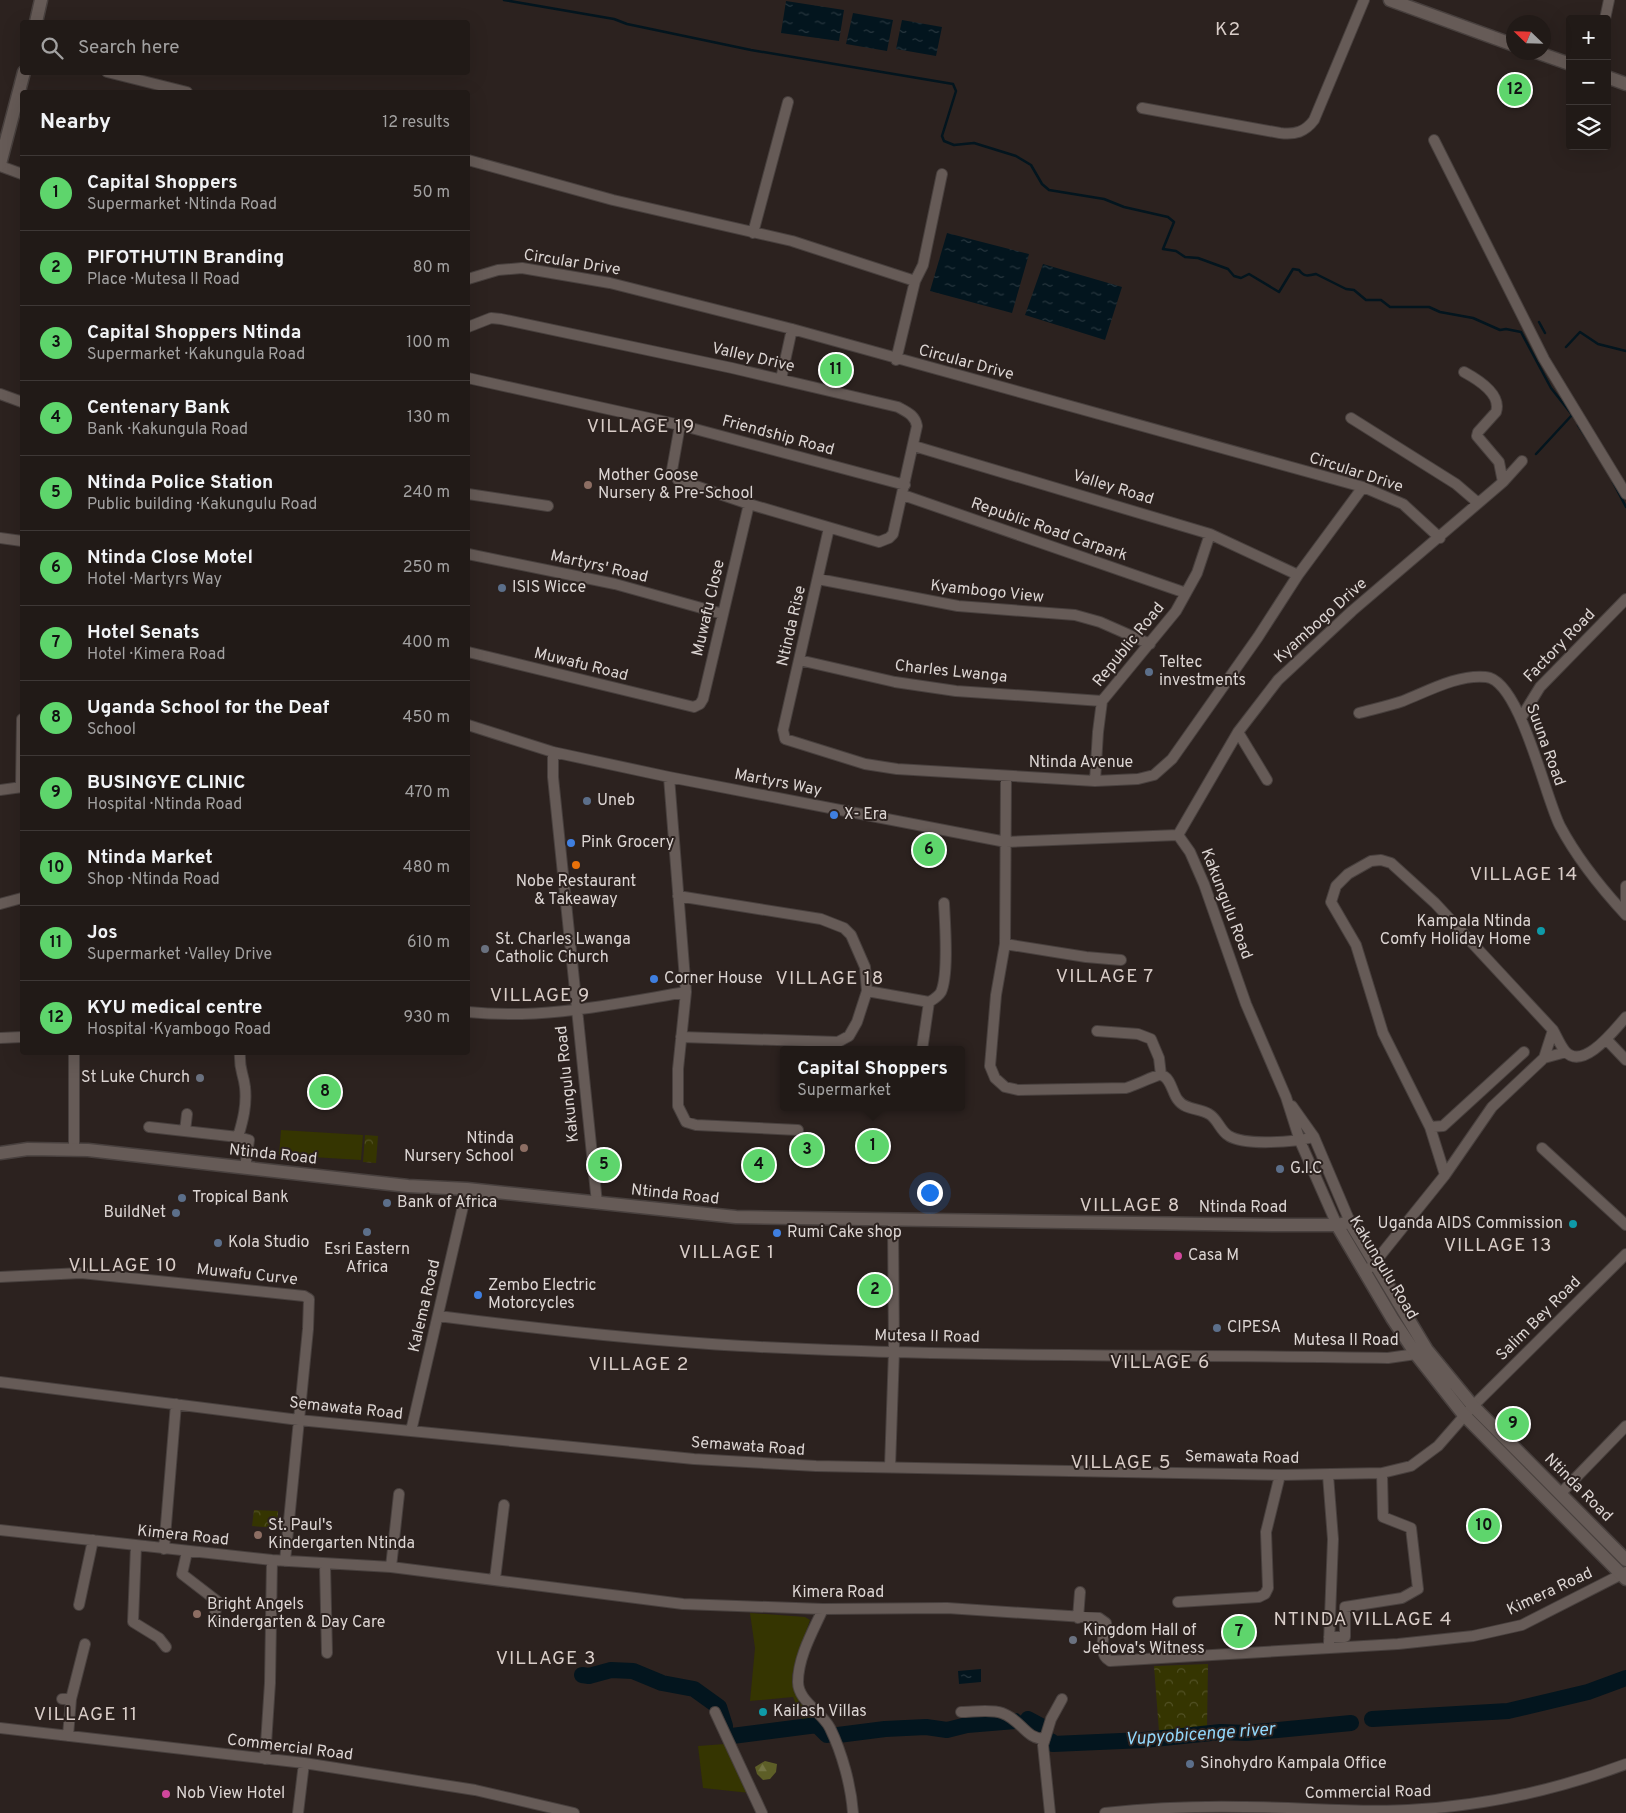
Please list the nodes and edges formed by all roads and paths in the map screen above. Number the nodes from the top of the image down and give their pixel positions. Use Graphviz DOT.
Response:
graph roads {
  1 [pos="41,0"];
  2 [pos="1364,0"];
  3 [pos="1390,0"];
  4 [pos="1609,0"];
  5 [pos="1606,15"];
  6 [pos="36,20"];
  7 [pos="1506,42"];
  8 [pos="1551,57"];
  9 [pos="1566,63"];
  10 [pos="23,75"];
  11 [pos="119,75"];
  12 [pos="1611,78"];
  13 [pos="1626,84"];
  14 [pos="179,90"];
  15 [pos="788,102"];
  16 [pos="1142,108"];
  17 [pos="1434,140"];
  18 [pos="470,161"];
  19 [pos="0,165"];
  20 [pos="20,173"];
  21 [pos="942,174"];
  22 [pos="753,233"];
  23 [pos="470,278"];
  24 [pos="915,281"];
  25 [pos="470,327"];
  26 [pos="792,330"];
  27 [pos="896,360"];
  28 [pos="1464,372"];
  29 [pos="470,378"];
  30 [pos="781,379"];
  31 [pos="0,394"];
  32 [pos="20,401"];
  33 [pos="1351,418"];
  34 [pos="680,425"];
  35 [pos="914,446"];
  36 [pos="1522,461"];
  37 [pos="1504,482"];
  38 [pos="1363,487"];
  39 [pos="904,490"];
  40 [pos="470,494"];
  41 [pos="1626,494"];
  42 [pos="1477,502"];
  43 [pos="749,504"];
  44 [pos="548,506"];
  45 [pos="829,528"];
  46 [pos="1210,534"];
  47 [pos="0,538"];
  48 [pos="1440,538"];
  49 [pos="20,541"];
  50 [pos="470,554"];
  51 [pos="1298,575"];
  52 [pos="818,579"];
  53 [pos="1186,593"];
  54 [pos="1626,599"];
  55 [pos="723,614"];
  56 [pos="1150,644"];
  57 [pos="470,653"];
  58 [pos="799,660"];
  59 [pos="1102,701"];
  60 [pos="686,707"];
  61 [pos="1359,713"];
  62 [pos="1521,718"];
  63 [pos="470,726"];
  64 [pos="783,730"];
  65 [pos="1238,732"];
  66 [pos="553,752"];
  67 [pos="669,777"];
  68 [pos="1006,777"];
  69 [pos="1267,780"];
  70 [pos="1095,781"];
  71 [pos="20,787"];
  72 [pos="0,790"];
  73 [pos="1178,835"];
  74 [pos="1006,842"];
  75 [pos="1626,886"];
  76 [pos="678,896"];
  77 [pos="20,899"];
  78 [pos="944,902"];
  79 [pos="0,904"];
  80 [pos="1626,905"];
  81 [pos="1626,915"];
  82 [pos="1005,944"];
  83 [pos="1121,960"];
  84 [pos="867,991"];
  85 [pos="686,992"];
  86 [pos="929,1002"];
  87 [pos="576,1010"];
  88 [pos="470,1012"];
  89 [pos="1626,1017"];
  90 [pos="1553,1030"];
  91 [pos="1097,1031"];
  92 [pos="20,1037"];
  93 [pos="681,1037"];
  94 [pos="0,1038"];
  95 [pos="1606,1039"];
  96 [pos="923,1046"];
  97 [pos="1524,1052"];
  98 [pos="1566,1052"];
  99 [pos="74,1055"];
  100 [pos="240,1055"];
  101 [pos="1544,1058"];
  102 [pos="1626,1060"];
  103 [pos="1161,1074"];
  104 [pos="1286,1097"];
  105 [pos="187,1114"];
  106 [pos="149,1127"];
  107 [pos="1430,1127"];
  108 [pos="798,1130"];
  109 [pos="185,1131"];
  110 [pos="238,1137"];
  111 [pos="1314,1137"];
  112 [pos="1300,1141"];
  113 [pos="1542,1148"];
  114 [pos="74,1149"];
  115 [pos="0,1153"];
  116 [pos="245,1168"];
  117 [pos="1445,1175"];
  118 [pos="467,1189"];
  119 [pos="597,1203"];
  120 [pos="893,1219"];
  121 [pos="1350,1222"];
  122 [pos="1337,1225"];
  123 [pos="1626,1225"];
  124 [pos="1626,1254"];
  125 [pos="1376,1264"];
  126 [pos="1365,1272"];
  127 [pos="0,1277"];
  128 [pos="438,1316"];
  129 [pos="894,1351"];
  130 [pos="1421,1352"];
  131 [pos="0,1382"];
  132 [pos="176,1404"];
  133 [pos="1469,1411"];
  134 [pos="298,1420"];
  135 [pos="1626,1426"];
  136 [pos="411,1430"];
  137 [pos="890,1467"];
  138 [pos="1382,1473"];
  139 [pos="1280,1474"];
  140 [pos="1328,1475"];
  141 [pos="399,1494"];
  142 [pos="1560,1494"];
  143 [pos="504,1505"];
  144 [pos="0,1530"];
  145 [pos="93,1540"];
  146 [pos="136,1546"];
  147 [pos="164,1549"];
  148 [pos="187,1552"];
  149 [pos="272,1560"];
  150 [pos="1626,1560"];
  151 [pos="285,1561"];
  152 [pos="325,1564"];
  153 [pos="391,1567"];
  154 [pos="1625,1575"];
  155 [pos="495,1579"];
  156 [pos="1080,1592"];
  157 [pos="1178,1602"];
  158 [pos="79,1606"];
  159 [pos="823,1609"];
  160 [pos="1078,1618"];
  161 [pos="214,1621"];
  162 [pos="1329,1637"];
  163 [pos="85,1644"];
  164 [pos="166,1647"];
  165 [pos="1328,1649"];
  166 [pos="327,1653"];
  167 [pos="1062,1699"];
  168 [pos="714,1712"];
  169 [pos="961,1712"];
  170 [pos="0,1728"];
  171 [pos="68,1736"];
  172 [pos="1044,1740"];
  173 [pos="265,1759"];
  174 [pos="304,1763"];
  175 [pos="1626,1764"];
  176 [pos="298,1813"];
  177 [pos="574,1813"];
  178 [pos="762,1813"];
  179 [pos="854,1813"];
  180 [pos="1050,1813"];
  181 [pos="1105,1813"];
  1 -- 6 [label="main road"];
  2 -- 16 [label="street"];
  3 -- 7 [label="main road"];
  4 -- 5 [label="street"];
  8 -- 9 [label="main road"];
  10 -- 19 [label="main road"];
  11 -- 14 [label="street"];
  12 -- 13 [label="main road"];
  15 -- 22 [label="street"];
  17 -- 41 [label="street"];
  18 -- 22 [label="street"];
  19 -- 20 [label="street"];
  21 -- 24 [label="street"];
  22 -- 24 [label="street"];
  23 -- 26 [label="street, Circular Drive"];
  24 -- 27 [label="street"];
  25 -- 30 [label="street, Valley Drive"];
  26 -- 27 [label="street, Circular Drive"];
  26 -- 30 [label="street"];
  27 -- 38 [label="street, Circular Drive"];
  28 -- 37 [label="street"];
  29 -- 34 [label="street, Friendship Road"];
  30 -- 35 [label="street, Valley Drive"];
  31 -- 32 [label="street"];
  33 -- 42 [label="street"];
  34 -- 39 [label="street, Friendship Road"];
  34 -- 43 [label="street, Valley Drive"];
  35 -- 39 [label="street, Valley Drive"];
  35 -- 46 [label="street, Valley Road"];
  36 -- 37 [label="street, Kyambogo Drive"];
  37 -- 42 [label="street, Kyambogo Drive"];
  38 -- 48 [label="street, Circular Drive"];
  38 -- 51 [label="street, Ntinda Avenue"];
  39 -- 45 [label="street, Valley Drive"];
  39 -- 53 [label="street, Republic Road Carpark"];
  40 -- 44 [label="street"];
  42 -- 48 [label="street, Kyambogo Drive"];
  43 -- 45 [label="street, Valley Drive"];
  43 -- 55 [label="street, Muwafu Close"];
  45 -- 52 [label="street, Ntinda Rise"];
  46 -- 51 [label="street, Valley Road"];
  46 -- 53 [label="street, Republic Road"];
  47 -- 49 [label="street"];
  48 -- 65 [label="street, Kyambogo Drive"];
  50 -- 55 [label="street, Martyrs' Road"];
  51 -- 70 [label="street, Ntinda Avenue"];
  52 -- 56 [label="street, Kyambogo View"];
  52 -- 58 [label="street, Ntinda Rise"];
  53 -- 56 [label="street, Republic Road"];
  54 -- 62 [label="street, Factory Road"];
  55 -- 60 [label="street, Muwafu Close"];
  56 -- 59 [label="street, Republic Road"];
  57 -- 60 [label="street, Muwafu Road"];
  58 -- 59 [label="street, Charles Lwanga"];
  58 -- 64 [label="street, Ntinda Rise"];
  59 -- 70 [label="street, Republic Road"];
  61 -- 62 [label="street, Suuna Road"];
  62 -- 81 [label="street, Suuna Road"];
  63 -- 66 [label="street, Martyrs Way"];
  64 -- 68 [label="street, Ntinda Avenue"];
  65 -- 69 [label="street"];
  65 -- 73 [label="street, Kyambogo Drive"];
  66 -- 67 [label="street, Martyrs Way"];
  66 -- 87 [label="street, Kakungulu Road"];
  67 -- 74 [label="street, Martyrs Way"];
  67 -- 76 [label="street"];
  68 -- 70 [label="street, Ntinda Avenue"];
  68 -- 74 [label="street"];
  71 -- 72 [label="street"];
  73 -- 74 [label="street, Martyrs Way"];
  73 -- 104 [label="street, Kakungulu Road"];
  74 -- 82 [label="street"];
  75 -- 80 [label="street"];
  76 -- 84 [label="street"];
  76 -- 85 [label="street"];
  77 -- 79 [label="street"];
  78 -- 86 [label="street"];
  82 -- 83 [label="street"];
  82 -- 103 [label="street"];
  84 -- 86 [label="street"];
  84 -- 93 [label="street"];
  85 -- 87 [label="street"];
  85 -- 93 [label="street"];
  86 -- 96 [label="street"];
  87 -- 88 [label="street"];
  87 -- 119 [label="street, Kakungulu Road"];
  89 -- 95 [label="street"];
  90 -- 98 [label="street"];
  90 -- 101 [label="street"];
  90 -- 107 [label="street"];
  91 -- 103 [label="street"];
  92 -- 94 [label="street"];
  93 -- 108 [label="street"];
  95 -- 98 [label="street"];
  95 -- 102 [label="street"];
  97 -- 107 [label="street"];
  98 -- 101 [label="street"];
  99 -- 114 [label="street"];
  100 -- 110 [label="street"];
  101 -- 117 [label="street"];
  103 -- 112 [label="street"];
  104 -- 111 [label="street, Kakungulu Road"];
  104 -- 112 [label="street, Kakungulu Road"];
  105 -- 109 [label="street"];
  106 -- 109 [label="street"];
  107 -- 117 [label="street"];
  109 -- 110 [label="street"];
  110 -- 116 [label="street"];
  111 -- 112 [label="street"];
  111 -- 121 [label="street, Kakungulu Road"];
  112 -- 122 [label="street, Kakungulu Road"];
  113 -- 123 [label="street"];
  114 -- 115 [label="main road, Ntinda Road"];
  114 -- 116 [label="main road, Ntinda Road"];
  116 -- 118 [label="main road, Ntinda Road"];
  117 -- 125 [label="street"];
  118 -- 119 [label="main road, Ntinda Road"];
  118 -- 128 [label="street, Kalema Road"];
  119 -- 120 [label="main road, Ntinda Road"];
  120 -- 122 [label="main road, Ntinda Road"];
  120 -- 129 [label="street"];
  121 -- 122 [label="main road, Ntinda Road"];
  121 -- 125 [label="main road, Kakungulu Road"];
  122 -- 126 [label="main road, Kakungulu Road"];
  124 -- 133 [label="street, Salim Bey Road"];
  125 -- 126 [label="street"];
  125 -- 130 [label="main road, Kakungulu Road"];
  126 -- 130 [label="main road, Kakungulu Road"];
  127 -- 134 [label="street, Muwafu Curve"];
  128 -- 129 [label="street, Mutesa II Road"];
  128 -- 136 [label="street, Kalema Road"];
  129 -- 130 [label="street, Mutesa II Road"];
  129 -- 137 [label="street"];
  130 -- 133 [label="main road, Ntinda Road"];
  131 -- 132 [label="street, Semawata Road"];
  132 -- 134 [label="street, Semawata Road"];
  132 -- 147 [label="street"];
  133 -- 138 [label="street, Semawata Road"];
  133 -- 142 [label="main road, Ntinda Road"];
  133 -- 154 [label="main road, Ntinda Road"];
  134 -- 136 [label="street, Semawata Road"];
  134 -- 151 [label="street"];
  135 -- 142 [label="street"];
  136 -- 137 [label="street, Semawata Road"];
  137 -- 139 [label="street, Semawata Road"];
  138 -- 140 [label="street, Semawata Road"];
  138 -- 162 [label="street"];
  139 -- 140 [label="street, Semawata Road"];
  139 -- 157 [label="street"];
  140 -- 162 [label="street"];
  141 -- 153 [label="street"];
  142 -- 150 [label="main road, Ntinda Road"];
  143 -- 155 [label="street"];
  144 -- 145 [label="street, Kimera Road"];
  145 -- 146 [label="street, Kimera Road"];
  145 -- 158 [label="street"];
  146 -- 147 [label="street, Kimera Road"];
  146 -- 164 [label="street"];
  147 -- 148 [label="street, Kimera Road"];
  148 -- 149 [label="street, Kimera Road"];
  148 -- 161 [label="street"];
  149 -- 151 [label="street, Kimera Road"];
  149 -- 173 [label="street"];
  151 -- 152 [label="street, Kimera Road"];
  152 -- 153 [label="street, Kimera Road"];
  152 -- 166 [label="street"];
  153 -- 155 [label="street, Kimera Road"];
  154 -- 165 [label="street, Kimera Road"];
  155 -- 159 [label="street, Kimera Road"];
  156 -- 160 [label="street"];
  159 -- 160 [label="street, Kimera Road"];
  159 -- 179 [label="street"];
  160 -- 165 [label="street, Kimera Road"];
  162 -- 165 [label="street"];
  163 -- 171 [label="street"];
  167 -- 172 [label="street"];
  168 -- 178 [label="street"];
  169 -- 172 [label="street"];
  170 -- 171 [label="street, Commercial Road"];
  171 -- 173 [label="street, Commercial Road"];
  172 -- 180 [label="street"];
  173 -- 174 [label="street, Commercial Road"];
  174 -- 176 [label="street"];
  174 -- 177 [label="street, Commercial Road"];
  175 -- 181 [label="street, Commercial Road"];
}
